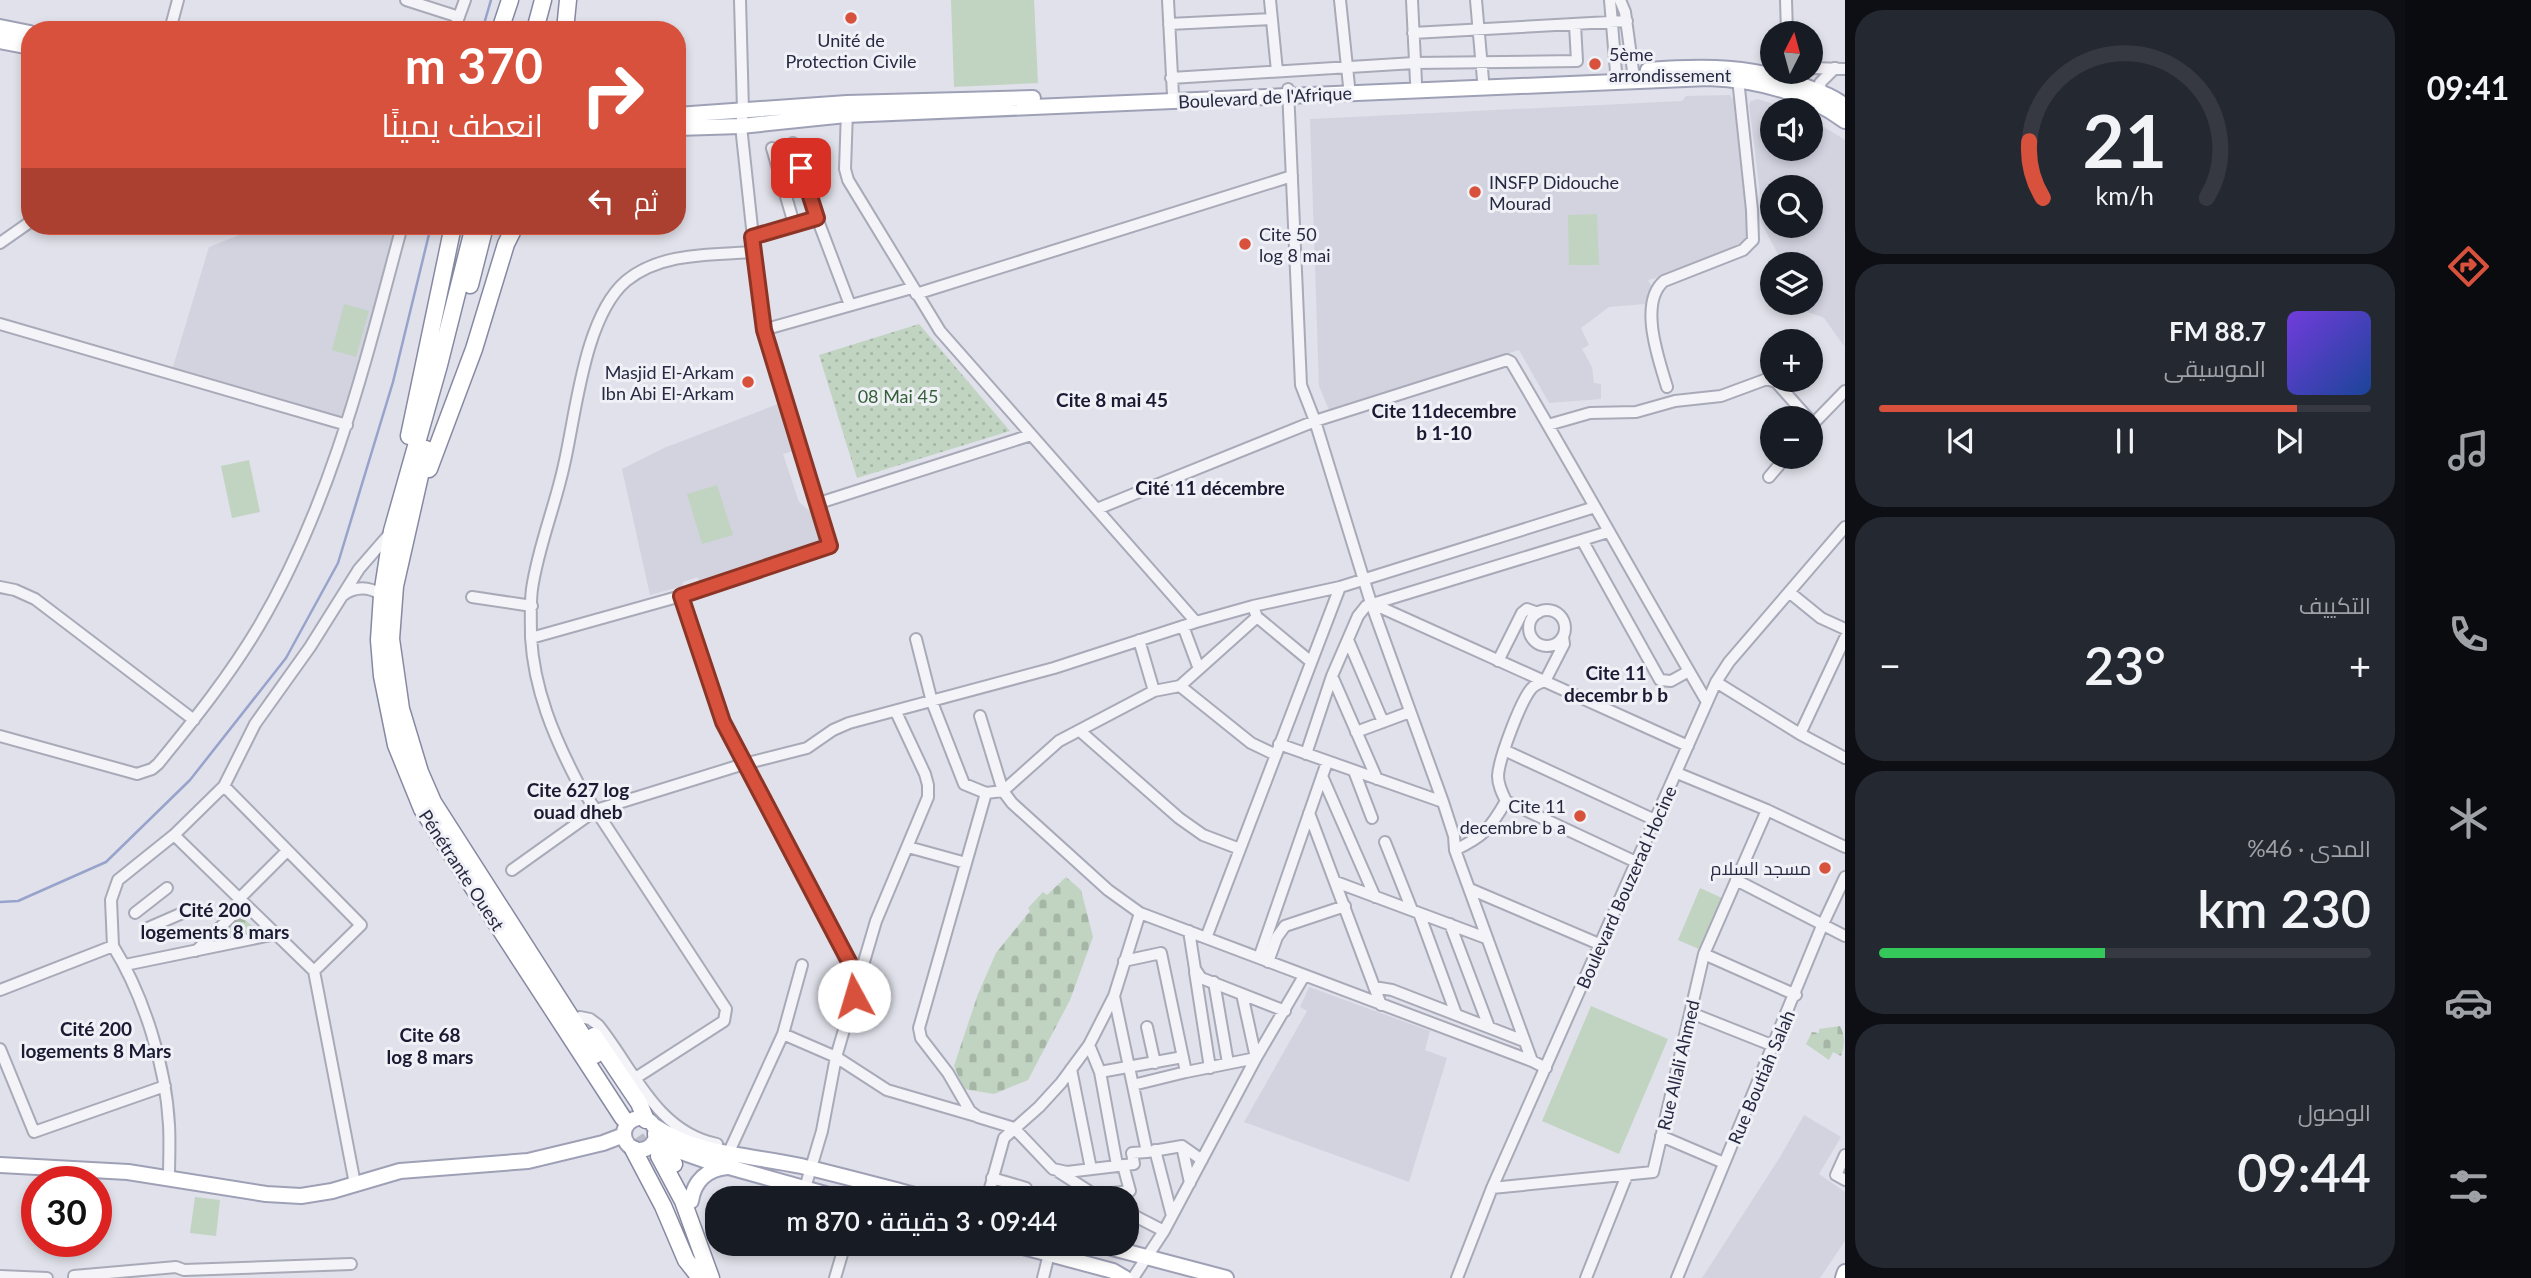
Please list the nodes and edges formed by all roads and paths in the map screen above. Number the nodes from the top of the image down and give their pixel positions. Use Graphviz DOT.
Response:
graph roads {
  1 [pos="178,0"];
  2 [pos="406,0"];
  3 [pos="465,0"];
  4 [pos="510,0"];
  5 [pos="532,0"];
  6 [pos="543,0"];
  7 [pos="568,0"];
  8 [pos="740,0"];
  9 [pos="1168,0"];
  10 [pos="1270,0"];
  11 [pos="1340,0"];
  12 [pos="1412,0"];
  13 [pos="1476,0"];
  14 [pos="1611,0"];
  15 [pos="1619,0"];
  16 [pos="1786,0"];
  17 [pos="459,17"];
  18 [pos="1272,19"];
  19 [pos="172,21"];
  20 [pos="457,21"];
  21 [pos="503,21"];
  22 [pos="526,21"];
  23 [pos="537,21"];
  24 [pos="566,21"];
  25 [pos="1627,21"];
  26 [pos="1787,21"];
  27 [pos="1612,22"];
  28 [pos="1168,24"];
  29 [pos="1575,25"];
  30 [pos="0,27"];
  31 [pos="1478,30"];
  32 [pos="21,31"];
  33 [pos="1413,33"];
  34 [pos="0,41"];
  35 [pos="21,45"];
  36 [pos="1482,61"];
  37 [pos="1414,63"];
  38 [pos="1347,67"];
  39 [pos="1840,68"];
  40 [pos="1276,71"];
  41 [pos="1633,71"];
  42 [pos="1760,71"];
  43 [pos="1616,72"];
  44 [pos="1744,74"];
  45 [pos="1171,78"];
  46 [pos="1483,80"];
  47 [pos="1416,82"];
  48 [pos="1349,86"];
  49 [pos="1288,92"];
  50 [pos="1821,93"];
  51 [pos="1172,95"];
  52 [pos="1845,106"];
  53 [pos="847,109"];
  54 [pos="743,110"];
  55 [pos="686,114"];
  56 [pos="1845,121"];
  57 [pos="741,126"];
  58 [pos="686,128"];
  59 [pos="793,143"];
  60 [pos="772,148"];
  61 [pos="1292,176"];
  62 [pos="817,218"];
  63 [pos="794,224"];
  64 [pos="21,227"];
  65 [pos="400,235"];
  66 [pos="451,235"];
  67 [pos="472,235"];
  68 [pos="483,235"];
  69 [pos="510,235"];
  70 [pos="752,237"];
  71 [pos="0,243"];
  72 [pos="754,252"];
  73 [pos="914,291"];
  74 [pos="850,305"];
  75 [pos="0,324"];
  76 [pos="764,330"];
  77 [pos="1667,387"];
  78 [pos="1845,391"];
  79 [pos="1796,406"];
  80 [pos="1823,412"];
  81 [pos="1315,421"];
  82 [pos="347,425"];
  83 [pos="1548,425"];
  84 [pos="1031,435"];
  85 [pos="1776,469"];
  86 [pos="1769,477"];
  87 [pos="409,496"];
  88 [pos="818,503"];
  89 [pos="1595,507"];
  90 [pos="1097,509"];
  91 [pos="1845,527"];
  92 [pos="392,531"];
  93 [pos="1608,532"];
  94 [pos="1582,540"];
  95 [pos="1363,579"];
  96 [pos="0,587"];
  97 [pos="1340,587"];
  98 [pos="1789,592"];
  99 [pos="382,594"];
  100 [pos="681,596"];
  101 [pos="472,597"];
  102 [pos="340,598"];
  103 [pos="1371,603"];
  104 [pos="531,606"];
  105 [pos="1255,611"];
  106 [pos="1538,613"];
  107 [pos="1196,622"];
  108 [pos="1182,626"];
  109 [pos="1845,629"];
  110 [pos="1563,637"];
  111 [pos="531,638"];
  112 [pos="916,639"];
  113 [pos="1139,640"];
  114 [pos="1348,640"];
  115 [pos="1844,641"];
  116 [pos="1498,660"];
  117 [pos="1310,661"];
  118 [pos="1199,669"];
  119 [pos="1689,671"];
  120 [pos="1332,676"];
  121 [pos="1545,681"];
  122 [pos="1716,682"];
  123 [pos="1180,686"];
  124 [pos="1154,691"];
  125 [pos="932,702"];
  126 [pos="1707,702"];
  127 [pos="896,712"];
  128 [pos="1410,712"];
  129 [pos="980,716"];
  130 [pos="194,720"];
  131 [pos="1383,722"];
  132 [pos="1080,731"];
  133 [pos="1356,732"];
  134 [pos="1800,734"];
  135 [pos="0,736"];
  136 [pos="1688,746"];
  137 [pos="1278,750"];
  138 [pos="1504,750"];
  139 [pos="1306,754"];
  140 [pos="1845,758"];
  141 [pos="1327,762"];
  142 [pos="744,764"];
  143 [pos="1354,771"];
  144 [pos="1677,773"];
  145 [pos="1322,776"];
  146 [pos="1377,779"];
  147 [pos="224,786"];
  148 [pos="1003,792"];
  149 [pos="986,793"];
  150 [pos="1506,801"];
  151 [pos="1443,802"];
  152 [pos="596,810"];
  153 [pos="1767,810"];
  154 [pos="1309,813"];
  155 [pos="1372,818"];
  156 [pos="1655,820"];
  157 [pos="174,835"];
  158 [pos="1385,842"];
  159 [pos="908,847"];
  160 [pos="1845,847"];
  161 [pos="1240,849"];
  162 [pos="1455,850"];
  163 [pos="287,851"];
  164 [pos="1636,862"];
  165 [pos="966,863"];
  166 [pos="512,870"];
  167 [pos="1845,877"];
  168 [pos="1736,880"];
  169 [pos="1336,882"];
  170 [pos="167,888"];
  171 [pos="1470,889"];
  172 [pos="1375,897"];
  173 [pos="242,902"];
  174 [pos="1345,906"];
  175 [pos="187,911"];
  176 [pos="1415,912"];
  177 [pos="135,913"];
  178 [pos="1140,913"];
  179 [pos="1450,924"];
  180 [pos="1822,926"];
  181 [pos="148,928"];
  182 [pos="1189,931"];
  183 [pos="275,934"];
  184 [pos="1845,936"];
  185 [pos="1206,938"];
  186 [pos="1486,938"];
  187 [pos="1599,944"];
  188 [pos="113,946"];
  189 [pos="196,951"];
  190 [pos="1704,954"];
  191 [pos="1264,960"];
  192 [pos="1124,961"];
  193 [pos="125,965"];
  194 [pos="802,965"];
  195 [pos="1195,969"];
  196 [pos="314,971"];
  197 [pos="860,976"];
  198 [pos="1304,976"];
  199 [pos="1214,982"];
  200 [pos="1374,988"];
  201 [pos="0,990"];
  202 [pos="549,993"];
  203 [pos="1242,994"];
  204 [pos="1796,995"];
  205 [pos="1114,996"];
  206 [pos="1381,1005"];
  207 [pos="1285,1011"];
  208 [pos="1691,1013"];
  209 [pos="1456,1014"];
  210 [pos="580,1017"];
  211 [pos="1147,1027"];
  212 [pos="1489,1027"];
  213 [pos="783,1034"];
  214 [pos="1524,1041"];
  215 [pos="1089,1045"];
  216 [pos="1774,1046"];
  217 [pos="0,1049"];
  218 [pos="836,1057"];
  219 [pos="1183,1057"];
  220 [pos="1256,1058"];
  221 [pos="1532,1061"];
  222 [pos="1155,1063"];
  223 [pos="1228,1063"];
  224 [pos="1129,1066"];
  225 [pos="1210,1068"];
  226 [pos="1546,1068"];
  227 [pos="1071,1069"];
  228 [pos="1100,1072"];
  229 [pos="1186,1072"];
  230 [pos="634,1079"];
  231 [pos="1133,1085"];
  232 [pos="165,1086"];
  233 [pos="978,1116"];
  234 [pos="1014,1128"];
  235 [pos="1661,1136"];
  236 [pos="642,1137"];
  237 [pos="1182,1146"];
  238 [pos="1151,1151"];
  239 [pos="1845,1155"];
  240 [pos="730,1156"];
  241 [pos="1202,1160"];
  242 [pos="1724,1163"];
  243 [pos="0,1165"];
  244 [pos="1120,1165"];
  245 [pos="810,1168"];
  246 [pos="1053,1169"];
  247 [pos="1087,1170"];
  248 [pos="1627,1175"];
  249 [pos="169,1178"];
  250 [pos="992,1178"];
  251 [pos="1845,1180"];
  252 [pos="1190,1182"];
  253 [pos="355,1184"];
  254 [pos="800,1186"];
  255 [pos="806,1186"];
  256 [pos="880,1186"];
  257 [pos="990,1186"];
  258 [pos="1019,1186"];
  259 [pos="1080,1186"];
  260 [pos="1092,1186"];
  261 [pos="1128,1186"];
  262 [pos="1492,1188"];
  263 [pos="691,1201"];
  264 [pos="1172,1216"];
  265 [pos="1139,1219"];
  266 [pos="1164,1231"];
  267 [pos="701,1249"];
  268 [pos="841,1256"];
  269 [pos="1048,1256"];
  270 [pos="1057,1256"];
  271 [pos="1137,1256"];
  272 [pos="1144,1258"];
  273 [pos="351,1264"];
  274 [pos="1845,1272"];
  275 [pos="0,1276"];
  276 [pos="22,1277"];
  277 [pos="702,1277"];
  278 [pos="47,1278"];
  279 [pos="74,1278"];
  280 [pos="835,1278"];
  281 [pos="1043,1278"];
  282 [pos="1125,1278"];
  283 [pos="1133,1278"];
  284 [pos="1226,1278"];
  285 [pos="1457,1278"];
  286 [pos="1586,1278"];
  287 [pos="1677,1278"];
  288 [pos="1843,1278"];
  1 -- 19 [label="street"];
  2 -- 17 [label="street"];
  3 -- 17 [label="street"];
  4 -- 21 [label="highway"];
  5 -- 22 [label="highway"];
  6 -- 23 [label="highway"];
  7 -- 24 [label="highway"];
  8 -- 54 [label="street"];
  9 -- 28 [label="street"];
  10 -- 18 [label="street"];
  11 -- 38 [label="street"];
  12 -- 33 [label="street"];
  13 -- 31 [label="street"];
  14 -- 27 [label="street"];
  15 -- 25 [label="street"];
  16 -- 26 [label="street"];
  17 -- 20 [label="street"];
  18 -- 28 [label="street"];
  18 -- 40 [label="street"];
  25 -- 27 [label="street"];
  25 -- 41 [label="street"];
  27 -- 29 [label="street"];
  27 -- 43 [label="street"];
  28 -- 45 [label="street"];
  29 -- 31 [label="street"];
  29 -- 36 [label="street"];
  30 -- 32 [label="main road"];
  31 -- 33 [label="street"];
  31 -- 36 [label="street"];
  33 -- 37 [label="street"];
  34 -- 35 [label="main road"];
  36 -- 37 [label="street"];
  36 -- 46 [label="street"];
  37 -- 38 [label="street"];
  37 -- 47 [label="street"];
  38 -- 40 [label="street"];
  38 -- 48 [label="street"];
  39 -- 50 [label="street"];
  40 -- 45 [label="street"];
  41 -- 43 [label="main road, Boulevard de l'Afrique"];
  41 -- 44 [label="main road, Boulevard de l'Afrique"];
  42 -- 44 [label="street"];
  43 -- 46 [label="main road, Boulevard de l'Afrique"];
  44 -- 49 [label="main road, Boulevard de l'Afrique"];
  44 -- 50 [label="main road, Boulevard de l'Afrique"];
  44 -- 56 [label="main road, Boulevard de l'Afrique"];
  44 -- 77 [label="street"];
  45 -- 51 [label="street"];
  46 -- 47 [label="main road, Boulevard de l'Afrique"];
  47 -- 48 [label="main road, Boulevard de l'Afrique"];
  48 -- 49 [label="main road, Boulevard de l'Afrique"];
  49 -- 51 [label="main road, Boulevard de l'Afrique"];
  49 -- 53 [label="main road, Boulevard de l'Afrique"];
  49 -- 61 [label="street"];
  50 -- 52 [label="main road, Boulevard de l'Afrique"];
  51 -- 53 [label="main road, Boulevard de l'Afrique"];
  53 -- 54 [label="main road, Boulevard de l'Afrique"];
  53 -- 57 [label="main road, Boulevard de l'Afrique"];
  53 -- 73 [label="street"];
  54 -- 55 [label="main road, Boulevard de l'Afrique"];
  54 -- 57 [label="street"];
  57 -- 58 [label="main road, Boulevard de l'Afrique"];
  57 -- 70 [label="street"];
  59 -- 62 [label="street"];
  60 -- 63 [label="street"];
  61 -- 73 [label="street"];
  61 -- 81 [label="street"];
  62 -- 63 [label="street"];
  62 -- 74 [label="street"];
  63 -- 70 [label="street"];
  64 -- 71 [label="street"];
  65 -- 82 [label="street"];
  66 -- 87 [label="highway"];
  67 -- 87 [label="highway, Pénétrante Ouest"];
  68 -- 87 [label="highway, Pénétrante Ouest"];
  69 -- 87 [label="highway"];
  70 -- 72 [label="street"];
  72 -- 76 [label="street"];
  72 -- 104 [label="street"];
  73 -- 74 [label="street"];
  73 -- 84 [label="street"];
  74 -- 76 [label="street"];
  75 -- 82 [label="street"];
  76 -- 88 [label="street"];
  78 -- 80 [label="street"];
  79 -- 83 [label="street"];
  81 -- 83 [label="street"];
  81 -- 90 [label="street"];
  81 -- 95 [label="street"];
  82 -- 130 [label="street"];
  83 -- 89 [label="street"];
  84 -- 88 [label="street"];
  84 -- 90 [label="street"];
  85 -- 86 [label="street"];
  87 -- 92 [label="highway, Pénétrante Ouest"];
  87 -- 202 [label="highway, Pénétrante Ouest"];
  88 -- 100 [label="street"];
  89 -- 93 [label="street"];
  89 -- 95 [label="street"];
  90 -- 107 [label="street"];
  91 -- 98 [label="street, Boulevard Bouzerad Hocine"];
  92 -- 99 [label="highway, Pénétrante Ouest"];
  92 -- 102 [label="street"];
  93 -- 94 [label="street"];
  93 -- 119 [label="street"];
  94 -- 103 [label="street"];
  94 -- 119 [label="street"];
  95 -- 97 [label="street"];
  95 -- 103 [label="street"];
  96 -- 130 [label="street"];
  97 -- 105 [label="street"];
  97 -- 117 [label="street"];
  98 -- 109 [label="street"];
  98 -- 122 [label="street, Boulevard Bouzerad Hocine"];
  99 -- 102 [label="street"];
  99 -- 202 [label="highway, Pénétrante Ouest"];
  100 -- 111 [label="street"];
  100 -- 142 [label="street"];
  101 -- 104 [label="street"];
  102 -- 147 [label="street"];
  103 -- 114 [label="street"];
  103 -- 116 [label="street"];
  103 -- 128 [label="street"];
  104 -- 111 [label="street"];
  105 -- 107 [label="street"];
  105 -- 117 [label="street"];
  105 -- 118 [label="street"];
  106 -- 110 [label="street"];
  106 -- 110 [label="street"];
  106 -- 116 [label="street"];
  107 -- 108 [label="street"];
  108 -- 113 [label="street"];
  108 -- 118 [label="street"];
  110 -- 121 [label="street"];
  111 -- 152 [label="street"];
  112 -- 125 [label="street"];
  113 -- 124 [label="street"];
  113 -- 125 [label="street"];
  114 -- 120 [label="street"];
  114 -- 131 [label="street"];
  115 -- 134 [label="street"];
  116 -- 121 [label="street"];
  117 -- 137 [label="street"];
  118 -- 123 [label="street"];
  119 -- 126 [label="street"];
  120 -- 133 [label="street"];
  120 -- 139 [label="street"];
  121 -- 136 [label="street"];
  121 -- 138 [label="street"];
  122 -- 126 [label="street, Boulevard Bouzerad Hocine"];
  122 -- 134 [label="street"];
  123 -- 124 [label="street"];
  123 -- 137 [label="street"];
  124 -- 132 [label="street"];
  125 -- 127 [label="street"];
  125 -- 149 [label="street"];
  126 -- 136 [label="street, Boulevard Bouzerad Hocine"];
  127 -- 142 [label="street"];
  127 -- 159 [label="street"];
  128 -- 131 [label="street"];
  128 -- 151 [label="street"];
  129 -- 148 [label="street"];
  130 -- 135 [label="street"];
  131 -- 133 [label="street"];
  132 -- 148 [label="street"];
  132 -- 161 [label="street"];
  133 -- 146 [label="street"];
  134 -- 140 [label="street"];
  136 -- 144 [label="street, Boulevard Bouzerad Hocine"];
  137 -- 139 [label="street"];
  137 -- 161 [label="street"];
  138 -- 150 [label="street"];
  138 -- 156 [label="street"];
  139 -- 141 [label="street"];
  141 -- 143 [label="street"];
  141 -- 145 [label="street"];
  142 -- 152 [label="street"];
  142 -- 197 [label="street"];
  143 -- 146 [label="street"];
  143 -- 155 [label="street"];
  144 -- 153 [label="street"];
  144 -- 156 [label="street, Boulevard Bouzerad Hocine"];
  145 -- 154 [label="street"];
  145 -- 172 [label="street"];
  146 -- 151 [label="street"];
  147 -- 157 [label="street"];
  147 -- 163 [label="street"];
  148 -- 149 [label="street"];
  148 -- 178 [label="street"];
  149 -- 165 [label="street"];
  150 -- 162 [label="street"];
  150 -- 164 [label="street"];
  151 -- 162 [label="street"];
  152 -- 166 [label="street"];
  152 -- 230 [label="street"];
  153 -- 160 [label="street"];
  153 -- 168 [label="street, Rue Allali Ahmed"];
  154 -- 169 [label="street"];
  154 -- 191 [label="street"];
  156 -- 164 [label="street, Boulevard Bouzerad Hocine"];
  157 -- 173 [label="street"];
  157 -- 188 [label="street"];
  158 -- 176 [label="street"];
  159 -- 165 [label="street"];
  159 -- 197 [label="street"];
  161 -- 185 [label="street"];
  162 -- 171 [label="street"];
  163 -- 173 [label="street"];
  163 -- 196 [label="street"];
  164 -- 187 [label="street, Boulevard Bouzerad Hocine"];
  165 -- 233 [label="street"];
  167 -- 180 [label="street, Rue Boutiah Salah"];
  168 -- 180 [label="street"];
  168 -- 190 [label="street, Rue Allali Ahmed"];
  169 -- 172 [label="street"];
  169 -- 174 [label="street"];
  170 -- 177 [label="street"];
  171 -- 186 [label="street"];
  171 -- 187 [label="street"];
  172 -- 176 [label="street"];
  173 -- 183 [label="street"];
  173 -- 189 [label="street"];
  174 -- 191 [label="street"];
  174 -- 200 [label="street"];
  175 -- 181 [label="street"];
  176 -- 179 [label="street"];
  176 -- 209 [label="street"];
  178 -- 182 [label="street"];
  178 -- 192 [label="street"];
  179 -- 186 [label="street"];
  179 -- 212 [label="street"];
  180 -- 184 [label="street"];
  180 -- 204 [label="street, Rue Boutiah Salah"];
  182 -- 185 [label="street"];
  182 -- 195 [label="street"];
  183 -- 189 [label="street"];
  183 -- 196 [label="street"];
  185 -- 191 [label="street"];
  186 -- 214 [label="street"];
  187 -- 226 [label="street, Boulevard Bouzerad Hocine"];
  188 -- 193 [label="street"];
  188 -- 201 [label="street"];
  189 -- 193 [label="street"];
  190 -- 204 [label="street"];
  190 -- 208 [label="street, Rue Allali Ahmed"];
  191 -- 198 [label="street"];
  192 -- 205 [label="street"];
  192 -- 219 [label="street"];
  193 -- 232 [label="street"];
  194 -- 213 [label="street"];
  195 -- 199 [label="street"];
  195 -- 225 [label="street"];
  196 -- 253 [label="street"];
  197 -- 218 [label="street"];
  198 -- 206 [label="street"];
  198 -- 207 [label="street"];
  199 -- 203 [label="street"];
  199 -- 223 [label="street"];
  200 -- 206 [label="street"];
  200 -- 209 [label="street"];
  202 -- 210 [label="highway"];
  202 -- 236 [label="highway, Pénétrante Ouest"];
  203 -- 207 [label="street"];
  203 -- 220 [label="street"];
  204 -- 216 [label="street, Rue Boutiah Salah"];
  205 -- 215 [label="street"];
  205 -- 224 [label="street"];
  206 -- 221 [label="street"];
  207 -- 220 [label="street"];
  208 -- 216 [label="street"];
  208 -- 235 [label="street, Rue Allali Ahmed"];
  209 -- 212 [label="street"];
  210 -- 230 [label="street"];
  210 -- 236 [label="highway"];
  211 -- 222 [label="street"];
  212 -- 214 [label="street"];
  213 -- 218 [label="street"];
  213 -- 240 [label="street"];
  214 -- 221 [label="street"];
  215 -- 227 [label="street"];
  215 -- 228 [label="street"];
  216 -- 242 [label="street, Rue Boutiah Salah"];
  217 -- 232 [label="street"];
  218 -- 233 [label="street"];
  218 -- 245 [label="street"];
  219 -- 222 [label="street"];
  219 -- 229 [label="street"];
  220 -- 223 [label="street"];
  220 -- 241 [label="street"];
  221 -- 226 [label="street"];
  222 -- 224 [label="street"];
  223 -- 225 [label="street"];
  224 -- 228 [label="street"];
  224 -- 231 [label="street"];
  225 -- 229 [label="street"];
  226 -- 262 [label="street, Boulevard Bouzerad Hocine"];
  227 -- 234 [label="street"];
  227 -- 247 [label="street"];
  228 -- 244 [label="street"];
  229 -- 231 [label="street"];
  230 -- 240 [label="street"];
  231 -- 238 [label="street"];
  232 -- 249 [label="street"];
  233 -- 234 [label="street"];
  234 -- 246 [label="street"];
  234 -- 250 [label="street"];
  235 -- 242 [label="street"];
  235 -- 248 [label="street, Rue Allali Ahmed"];
  236 -- 240 [label="main road"];
  236 -- 240 [label="main road"];
  236 -- 253 [label="main road"];
  236 -- 263 [label="highway"];
  236 -- 267 [label="highway, Pénétrante Ouest"];
  236 -- 277 [label="highway"];
  237 -- 238 [label="street"];
  237 -- 241 [label="street"];
  237 -- 252 [label="street"];
  238 -- 244 [label="street"];
  238 -- 264 [label="street"];
  239 -- 251 [label="street"];
  240 -- 245 [label="main road"];
  240 -- 254 [label="main road"];
  240 -- 263 [label="main road"];
  241 -- 252 [label="street"];
  242 -- 287 [label="street, Rue Boutiah Salah"];
  243 -- 249 [label="main road"];
  244 -- 247 [label="street"];
  244 -- 261 [label="street"];
  245 -- 255 [label="street"];
  245 -- 256 [label="main road"];
  246 -- 247 [label="street"];
  246 -- 259 [label="street"];
  247 -- 260 [label="street"];
  248 -- 262 [label="street, Rue Allali Ahmed"];
  248 -- 286 [label="street"];
  249 -- 253 [label="main road"];
  250 -- 257 [label="street"];
  250 -- 258 [label="street"];
  252 -- 264 [label="street"];
  262 -- 285 [label="street, Boulevard Bouzerad Hocine"];
  263 -- 267 [label="highway"];
  264 -- 266 [label="street"];
  265 -- 266 [label="street"];
  266 -- 272 [label="street"];
  267 -- 277 [label="highway, Pénétrante Ouest"];
  268 -- 280 [label="street"];
  269 -- 281 [label="street"];
  270 -- 282 [label="main road"];
  271 -- 272 [label="main road"];
  272 -- 283 [label="street"];
  272 -- 284 [label="main road"];
  273 -- 279 [label="street"];
  274 -- 288 [label="main road"];
  275 -- 276 [label="street"];
  276 -- 278 [label="street"];
}
